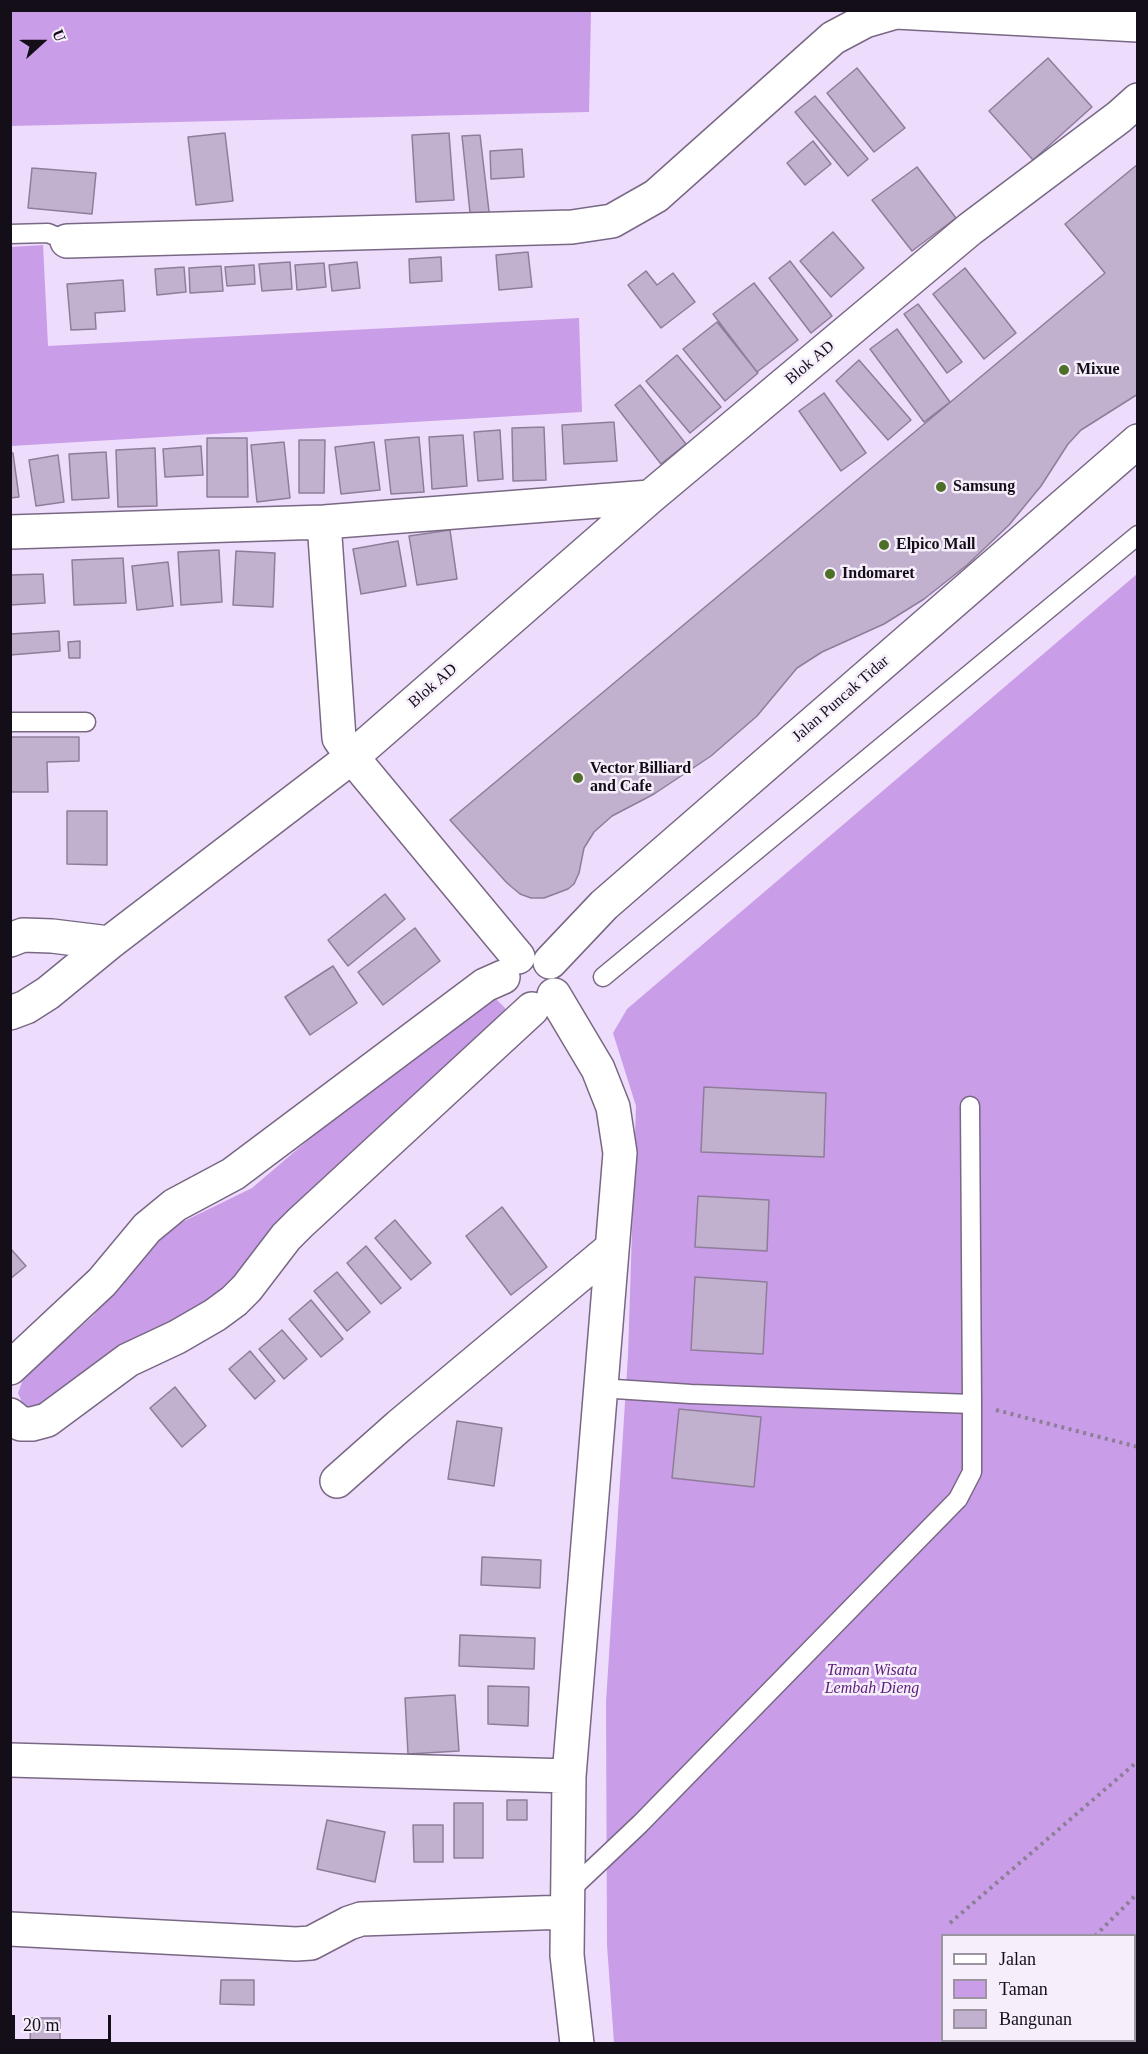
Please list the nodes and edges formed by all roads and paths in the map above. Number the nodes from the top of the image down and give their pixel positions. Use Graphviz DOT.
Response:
graph roads {
  1 [pos="1137,25"];
  2 [pos="1137,100"];
  3 [pos="10,234"];
  4 [pos="67,241"];
  5 [pos="1137,441"];
  6 [pos="650,498"];
  7 [pos="324,522"];
  8 [pos="10,532"];
  9 [pos="1137,535"];
  10 [pos="10,722"];
  11 [pos="86,722"];
  12 [pos="352,757"];
  13 [pos="10,940"];
  14 [pos="109,943"];
  15 [pos="524,966"];
  16 [pos="603,977"];
  17 [pos="543,1002"];
  18 [pos="10,1013"];
  19 [pos="970,1106"];
  20 [pos="612,1248"];
  21 [pos="10,1368"];
  22 [pos="600,1389"];
  23 [pos="972,1404"];
  24 [pos="10,1415"];
  25 [pos="1137,1447"];
  26 [pos="337,1481"];
  27 [pos="10,1761"];
  28 [pos="1137,1761"];
  29 [pos="569,1776"];
  30 [pos="1137,1893"];
  31 [pos="567,1902"];
  32 [pos="950,1923"];
  33 [pos="10,1929"];
  34 [pos="1096,1934"];
  35 [pos="578,2043"];
  1 -- 4 [label="street"];
  2 -- 6 [label="street, Blok AD"];
  3 -- 4 [label="lane"];
  5 -- 15 [label="street, Jalan Puncak Tidar"];
  6 -- 7 [label="street"];
  6 -- 12 [label="street, Blok AD"];
  7 -- 8 [label="street"];
  7 -- 12 [label="street"];
  9 -- 16 [label="lane"];
  10 -- 11 [label="lane"];
  12 -- 14 [label="street, Blok AD"];
  12 -- 15 [label="street"];
  13 -- 14 [label="street"];
  14 -- 18 [label="street, Blok AD"];
  15 -- 17 [label="street"];
  15 -- 17 [label="street"];
  15 -- 21 [label="street, Jalan Puncak Tidar"];
  17 -- 20 [label="street"];
  17 -- 24 [label="street"];
  19 -- 23 [label="lane"];
  20 -- 22 [label="street"];
  20 -- 26 [label="street"];
  22 -- 23 [label="lane"];
  22 -- 29 [label="street"];
  23 -- 25 [label="path"];
  23 -- 31 [label="lane"];
  27 -- 29 [label="street"];
  28 -- 32 [label="path"];
  29 -- 31 [label="street"];
  30 -- 34 [label="path"];
  31 -- 33 [label="street"];
  31 -- 35 [label="street"];
}
